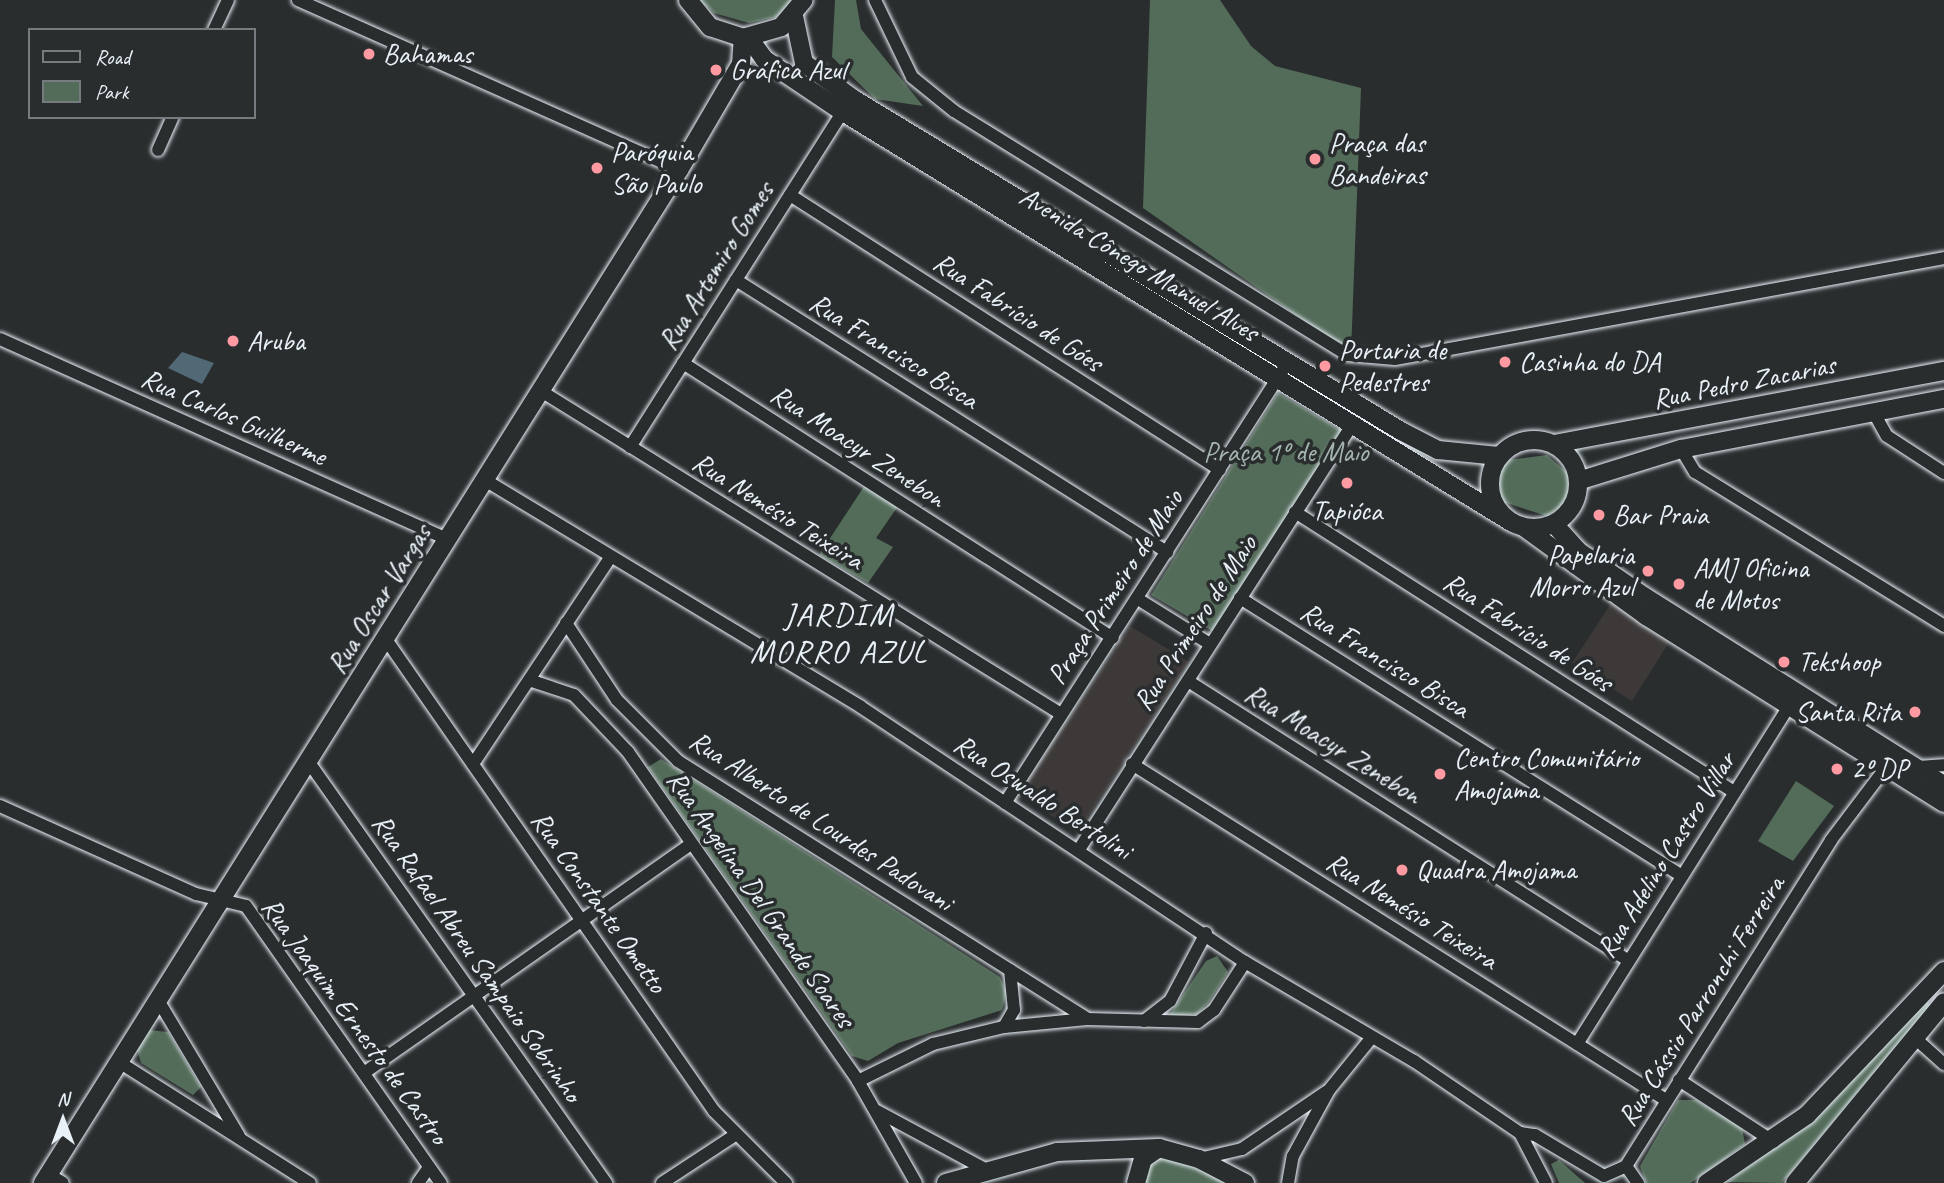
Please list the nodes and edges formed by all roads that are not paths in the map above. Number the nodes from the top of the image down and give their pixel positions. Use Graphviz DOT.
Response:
graph roads {
  1 [pos="228,0"];
  2 [pos="298,0"];
  3 [pos="688,0"];
  4 [pos="804,0"];
  5 [pos="875,0"];
  6 [pos="794,16"];
  7 [pos="215,28"];
  8 [pos="746,38"];
  9 [pos="843,112"];
  10 [pos="172,119"];
  11 [pos="158,150"];
  12 [pos="679,170"];
  13 [pos="790,195"];
  14 [pos="1944,258"];
  15 [pos="736,280"];
  16 [pos="0,339"];
  17 [pos="1288,362"];
  18 [pos="683,363"];
  19 [pos="1944,371"];
  20 [pos="1278,378"];
  21 [pos="541,391"];
  22 [pos="1944,399"];
  23 [pos="1874,412"];
  24 [pos="1352,425"];
  25 [pos="1401,431"];
  26 [pos="1554,444"];
  27 [pos="630,447"];
  28 [pos="1681,449"];
  29 [pos="1499,456"];
  30 [pos="1220,470"];
  31 [pos="1944,473"];
  32 [pos="485,480"];
  33 [pos="1578,481"];
  34 [pos="1295,512"];
  35 [pos="1554,524"];
  36 [pos="1518,525"];
  37 [pos="447,539"];
  38 [pos="1167,552"];
  39 [pos="608,559"];
  40 [pos="1240,598"];
  41 [pos="1138,600"];
  42 [pos="566,623"];
  43 [pos="1944,626"];
  44 [pos="385,638"];
  45 [pos="1113,638"];
  46 [pos="1210,644"];
  47 [pos="529,680"];
  48 [pos="1188,681"];
  49 [pos="1793,699"];
  50 [pos="1061,714"];
  51 [pos="646,734"];
  52 [pos="628,751"];
  53 [pos="308,761"];
  54 [pos="473,764"];
  55 [pos="1132,764"];
  56 [pos="1944,765"];
  57 [pos="1887,766"];
  58 [pos="1914,766"];
  59 [pos="1944,785"];
  60 [pos="1734,792"];
  61 [pos="1004,803"];
  62 [pos="1944,803"];
  63 [pos="0,806"];
  64 [pos="691,844"];
  65 [pos="1080,848"];
  66 [pos="1682,876"];
  67 [pos="221,900"];
  68 [pos="582,920"];
  69 [pos="1206,933"];
  70 [pos="1629,961"];
  71 [pos="1245,962"];
  72 [pos="1010,970"];
  73 [pos="1944,971"];
  74 [pos="474,996"];
  75 [pos="158,1000"];
  76 [pos="1944,1002"];
  77 [pos="1087,1019"];
  78 [pos="1144,1021"];
  79 [pos="1003,1027"];
  80 [pos="1372,1037"];
  81 [pos="1915,1038"];
  82 [pos="1577,1044"];
  83 [pos="119,1062"];
  84 [pos="1944,1065"];
  85 [pos="364,1073"];
  86 [pos="1679,1080"];
  87 [pos="858,1081"];
  88 [pos="1329,1090"];
  89 [pos="1667,1100"];
  90 [pos="877,1111"];
  91 [pos="1520,1133"];
  92 [pos="735,1135"];
  93 [pos="241,1139"];
  94 [pos="1774,1142"];
  95 [pos="1159,1148"];
  96 [pos="1199,1159"];
  97 [pos="1626,1166"];
  98 [pos="429,1167"];
  99 [pos="983,1168"];
  100 [pos="51,1180"];
  101 [pos="310,1183"];
  102 [pos="418,1183"];
  103 [pos="441,1183"];
  104 [pos="606,1183"];
  105 [pos="662,1183"];
  106 [pos="786,1183"];
  107 [pos="916,1183"];
  108 [pos="946,1183"];
  109 [pos="1136,1183"];
  110 [pos="1245,1183"];
  111 [pos="1288,1183"];
  112 [pos="1546,1183"];
  113 [pos="1638,1183"];
  114 [pos="1707,1183"];
  115 [pos="1795,1183"];
  1 -- 7 [label="street"];
  2 -- 12 [label="street"];
  3 -- 8 [label="street"];
  4 -- 6 [label="street"];
  5 -- 14 [label="street"];
  6 -- 8 [label="street"];
  6 -- 17 [label="street, Avenida Cônego Manuel Alves"];
  8 -- 9 [label="street, Avenida Cônego Manuel Alves"];
  8 -- 12 [label="street, Rua Oscar Vargas"];
  9 -- 13 [label="street, Rua Artemiro Gomes"];
  9 -- 20 [label="street, Avenida Cônego Manuel Alves"];
  10 -- 11 [label="street"];
  12 -- 21 [label="street, Rua Oscar Vargas"];
  13 -- 15 [label="street, Rua Artemiro Gomes"];
  13 -- 30 [label="street, Rua Fabrício de Góes"];
  15 -- 18 [label="street, Rua Artemiro Gomes"];
  15 -- 38 [label="street, Rua Francisco Bisca"];
  16 -- 37 [label="street, Rua Carlos Guilherme"];
  17 -- 20 [label="street, Praça Primeiro de Maio"];
  17 -- 25 [label="street, Avenida Cônego Manuel Alves"];
  18 -- 27 [label="street, Rua Artemiro Gomes"];
  18 -- 45 [label="street, Rua Moacyr Zenebon"];
  19 -- 26 [label="street, Rua Pedro Zacarias"];
  20 -- 24 [label="street, Avenida Cônego Manuel Alves"];
  20 -- 30 [label="street, Praça Primeiro de Maio"];
  21 -- 27 [label="street, Rua Nemésio Teixeira"];
  21 -- 32 [label="street, Rua Oscar Vargas"];
  22 -- 23 [label="street, Rua Pedro Zacarias"];
  23 -- 28 [label="street, Rua Pedro Zacarias"];
  23 -- 31 [label="street"];
  24 -- 25 [label="street"];
  24 -- 34 [label="street, Rua Primeiro de Maio"];
  24 -- 36 [label="street, Avenida Cônego Manuel Alves"];
  25 -- 29 [label="street, Avenida Cônego Manuel Alves"];
  26 -- 29 [label="street"];
  26 -- 33 [label="street"];
  27 -- 50 [label="street, Rua Nemésio Teixeira"];
  28 -- 33 [label="street, Rua Pedro Zacarias"];
  28 -- 43 [label="street"];
  29 -- 36 [label="street"];
  30 -- 38 [label="street, Praça Primeiro de Maio"];
  32 -- 37 [label="street, Rua Oscar Vargas"];
  32 -- 39 [label="street, Rua Oswaldo Bertolini"];
  33 -- 35 [label="street"];
  34 -- 40 [label="street, Rua Primeiro de Maio"];
  34 -- 60 [label="street, Rua Fabrício de Góes"];
  35 -- 36 [label="street"];
  35 -- 49 [label="street, Avenida Cônego Manuel Alves"];
  36 -- 49 [label="street, Avenida Cônego Manuel Alves"];
  37 -- 44 [label="street, Rua Oscar Vargas"];
  38 -- 41 [label="street, Praça Primeiro de Maio"];
  39 -- 42 [label="street"];
  39 -- 61 [label="street, Rua Oswaldo Bertolini"];
  40 -- 46 [label="street, Rua Primeiro de Maio"];
  40 -- 66 [label="street, Rua Francisco Bisca"];
  41 -- 45 [label="street, Praça Primeiro de Maio"];
  41 -- 46 [label="street"];
  42 -- 47 [label="street"];
  42 -- 51 [label="street, Rua Alberto de Lourdes Padovani"];
  44 -- 53 [label="street, Rua Oscar Vargas"];
  44 -- 54 [label="street, Rua Constante Ometto"];
  45 -- 50 [label="street, Praça Primeiro de Maio"];
  46 -- 48 [label="street, Rua Primeiro de Maio"];
  47 -- 52 [label="street, Rua Angelina Del Grande Soares"];
  47 -- 54 [label="street"];
  48 -- 55 [label="street, Rua Primeiro de Maio"];
  48 -- 70 [label="street, Rua Moacyr Zenebon"];
  49 -- 57 [label="street, Avenida Cônego Manuel Alves"];
  49 -- 58 [label="street, Avenida Cônego Manuel Alves"];
  49 -- 60 [label="street, Rua Adelino Castro Villar"];
  50 -- 61 [label="street, Praça Primeiro de Maio"];
  51 -- 52 [label="street"];
  51 -- 72 [label="street, Rua Alberto de Lourdes Padovani"];
  52 -- 64 [label="street, Rua Angelina Del Grande Soares"];
  53 -- 67 [label="street, Rua Oscar Vargas"];
  53 -- 74 [label="street, Rua Rafael Abreu Sampaio Sobrinho"];
  54 -- 68 [label="street, Rua Constante Ometto"];
  55 -- 65 [label="street, Rua Primeiro de Maio"];
  55 -- 82 [label="street, Rua Nemésio Teixeira"];
  56 -- 58 [label="street"];
  57 -- 62 [label="street, Avenida Cônego Manuel Alves"];
  57 -- 86 [label="street, Rua Cássio Parronchi Ferreira"];
  58 -- 59 [label="street, Avenida Cônego Manuel Alves"];
  60 -- 66 [label="street, Rua Adelino Castro Villar"];
  61 -- 65 [label="street, Rua Oswaldo Bertolini"];
  63 -- 67 [label="street, Rua Joaquim Ernesto de Castro"];
  64 -- 68 [label="street"];
  64 -- 87 [label="street, Rua Angelina Del Grande Soares"];
  65 -- 69 [label="street, Rua Oswaldo Bertolini"];
  66 -- 70 [label="street, Rua Adelino Castro Villar"];
  67 -- 75 [label="street, Rua Oscar Vargas"];
  67 -- 85 [label="street, Rua Joaquim Ernesto de Castro"];
  68 -- 74 [label="street"];
  68 -- 92 [label="street, Rua Constante Ometto"];
  69 -- 71 [label="street, Rua Oswaldo Bertolini"];
  69 -- 78 [label="street"];
  70 -- 82 [label="street, Rua Adelino Castro Villar"];
  71 -- 78 [label="street"];
  71 -- 80 [label="street, Rua Oswaldo Bertolini"];
  72 -- 77 [label="street, Rua Alberto de Lourdes Padovani"];
  72 -- 79 [label="street"];
  73 -- 94 [label="street"];
  74 -- 85 [label="street"];
  74 -- 104 [label="street, Rua Rafael Abreu Sampaio Sobrinho"];
  75 -- 83 [label="street, Rua Oscar Vargas"];
  75 -- 93 [label="street"];
  76 -- 81 [label="street"];
  77 -- 78 [label="street"];
  77 -- 79 [label="street"];
  79 -- 87 [label="street"];
  80 -- 88 [label="street"];
  80 -- 91 [label="street, Rua Oswaldo Bertolini"];
  81 -- 84 [label="street"];
  81 -- 115 [label="street"];
  82 -- 89 [label="street, Rua Nemésio Teixeira"];
  83 -- 93 [label="street"];
  83 -- 100 [label="street, Rua Oscar Vargas"];
  85 -- 98 [label="street, Rua Joaquim Ernesto de Castro"];
  86 -- 89 [label="street, Rua Cássio Parronchi Ferreira"];
  86 -- 94 [label="street"];
  87 -- 90 [label="street, Rua Angelina Del Grande Soares"];
  88 -- 96 [label="street"];
  88 -- 111 [label="street"];
  89 -- 97 [label="street, Rua Cássio Parronchi Ferreira"];
  90 -- 99 [label="street"];
  90 -- 107 [label="street, Rua Angelina Del Grande Soares"];
  91 -- 97 [label="street, Rua Cássio Parronchi Ferreira"];
  91 -- 112 [label="street, Rua Oswaldo Bertolini"];
  92 -- 105 [label="street"];
  92 -- 106 [label="street, Rua Constante Ometto"];
  93 -- 101 [label="street"];
  94 -- 114 [label="street"];
  95 -- 96 [label="street"];
  95 -- 99 [label="street"];
  95 -- 109 [label="street"];
  96 -- 110 [label="street"];
  97 -- 113 [label="street"];
  98 -- 102 [label="street"];
  98 -- 103 [label="street, Rua Joaquim Ernesto de Castro"];
  99 -- 108 [label="street"];
}
